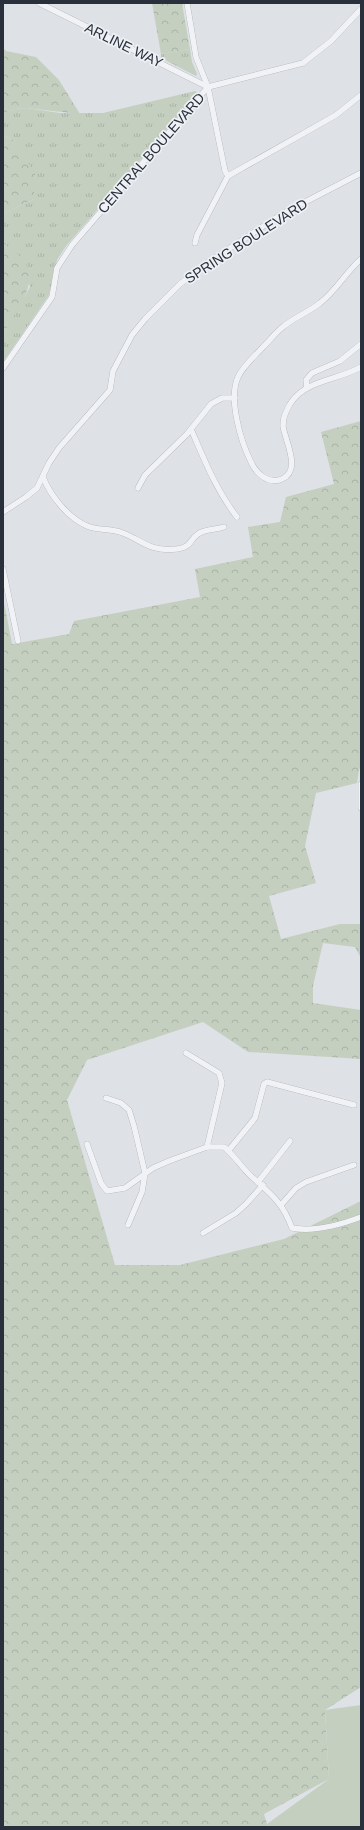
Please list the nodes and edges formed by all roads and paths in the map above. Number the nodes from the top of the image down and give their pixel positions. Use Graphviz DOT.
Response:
graph roads {
  1 [pos="39,3"];
  2 [pos="187,3"];
  3 [pos="361,9"];
  4 [pos="208,87"];
  5 [pos="361,95"];
  6 [pos="361,172"];
  7 [pos="228,176"];
  8 [pos="195,243"];
  9 [pos="361,259"];
  10 [pos="361,344"];
  11 [pos="361,367"];
  12 [pos="3,368"];
  13 [pos="307,388"];
  14 [pos="234,398"];
  15 [pos="191,429"];
  16 [pos="43,477"];
  17 [pos="138,488"];
  18 [pos="3,512"];
  19 [pos="237,517"];
  20 [pos="224,527"];
  21 [pos="3,569"];
  22 [pos="18,641"];
  23 [pos="361,784"];
  24 [pos="361,808"];
  25 [pos="186,1052"];
  26 [pos="106,1098"];
  27 [pos="354,1105"];
  28 [pos="290,1141"];
  29 [pos="87,1144"];
  30 [pos="207,1146"];
  31 [pos="229,1150"];
  32 [pos="354,1165"];
  33 [pos="145,1173"];
  34 [pos="260,1183"];
  35 [pos="281,1205"];
  36 [pos="361,1217"];
  37 [pos="128,1225"];
  38 [pos="203,1233"];
  1 -- 4 [label="street, ARLINE WAY"];
  2 -- 4 [label="street"];
  3 -- 4 [label="street, CENTRAL BOULEVARD"];
  4 -- 7 [label="street"];
  4 -- 12 [label="street, CENTRAL BOULEVARD"];
  5 -- 7 [label="street"];
  6 -- 16 [label="street, SPRING BOULEVARD"];
  7 -- 8 [label="street"];
  9 -- 14 [label="street"];
  10 -- 13 [label="street"];
  11 -- 13 [label="street"];
  13 -- 14 [label="street"];
  14 -- 15 [label="street"];
  15 -- 17 [label="street"];
  15 -- 19 [label="street"];
  16 -- 18 [label="street, SPRING BOULEVARD"];
  16 -- 20 [label="street"];
  21 -- 22 [label="street"];
  23 -- 24 [label="street"];
  25 -- 30 [label="street"];
  26 -- 33 [label="street"];
  27 -- 31 [label="street"];
  28 -- 34 [label="street"];
  29 -- 33 [label="street"];
  30 -- 31 [label="street"];
  30 -- 33 [label="street"];
  31 -- 34 [label="street"];
  32 -- 35 [label="street"];
  33 -- 37 [label="street"];
  34 -- 35 [label="street"];
  34 -- 38 [label="street"];
  35 -- 36 [label="street"];
}
